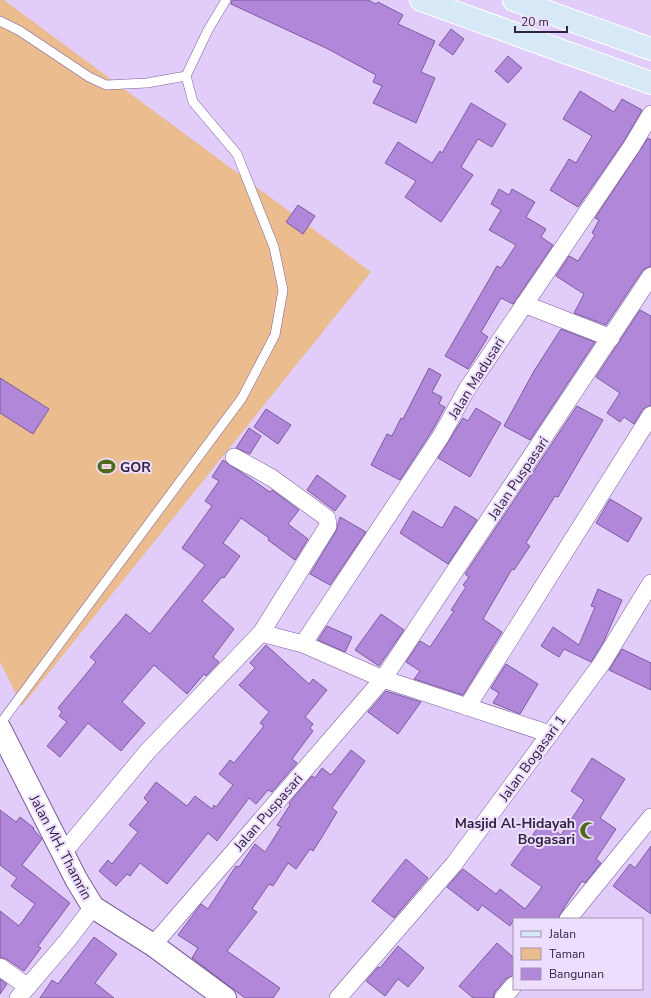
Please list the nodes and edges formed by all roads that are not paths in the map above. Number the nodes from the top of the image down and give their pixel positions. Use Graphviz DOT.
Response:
graph roads {
  1 [pos="226,0"];
  2 [pos="422,0"];
  3 [pos="514,0"];
  4 [pos="549,6"];
  5 [pos="0,21"];
  6 [pos="651,49"];
  7 [pos="186,76"];
  8 [pos="651,83"];
  9 [pos="651,114"];
  10 [pos="651,276"];
  11 [pos="524,304"];
  12 [pos="611,338"];
  13 [pos="651,415"];
  14 [pos="234,457"];
  15 [pos="651,583"];
  16 [pos="261,633"];
  17 [pos="303,644"];
  18 [pos="383,679"];
  19 [pos="468,706"];
  20 [pos="0,724"];
  21 [pos="0,729"];
  22 [pos="550,734"];
  23 [pos="651,817"];
  24 [pos="62,853"];
  25 [pos="93,907"];
  26 [pos="569,918"];
  27 [pos="153,945"];
  28 [pos="0,967"];
  29 [pos="513,986"];
  30 [pos="23,992"];
  31 [pos="225,998"];
  32 [pos="338,998"];
  33 [pos="503,998"];
  1 -- 7 [label="lane"];
  2 -- 8 [label="main road"];
  3 -- 4 [label="main road"];
  4 -- 6 [label="main road"];
  5 -- 7 [label="lane"];
  7 -- 20 [label="lane"];
  9 -- 11 [label="street, Jalan Madusari"];
  10 -- 12 [label="street, Jalan Puspasari"];
  11 -- 12 [label="street"];
  11 -- 17 [label="street, Jalan Madusari"];
  12 -- 18 [label="street, Jalan Puspasari"];
  13 -- 19 [label="street"];
  14 -- 16 [label="street"];
  15 -- 22 [label="street, Jalan Bogasari 1"];
  16 -- 17 [label="street"];
  16 -- 24 [label="street"];
  17 -- 18 [label="street"];
  18 -- 19 [label="street"];
  18 -- 27 [label="street, Jalan Puspasari"];
  19 -- 22 [label="street"];
  21 -- 24 [label="main road, Jalan MH. Thamrin"];
  22 -- 32 [label="street, Jalan Bogasari 1"];
  23 -- 26 [label="street"];
  24 -- 25 [label="main road, Jalan MH. Thamrin"];
  25 -- 27 [label="main road, Jalan MH. Thamrin"];
  25 -- 30 [label="street"];
  27 -- 31 [label="main road, Jalan MH. Thamrin"];
  28 -- 30 [label="street"];
  29 -- 33 [label="street"];
}
